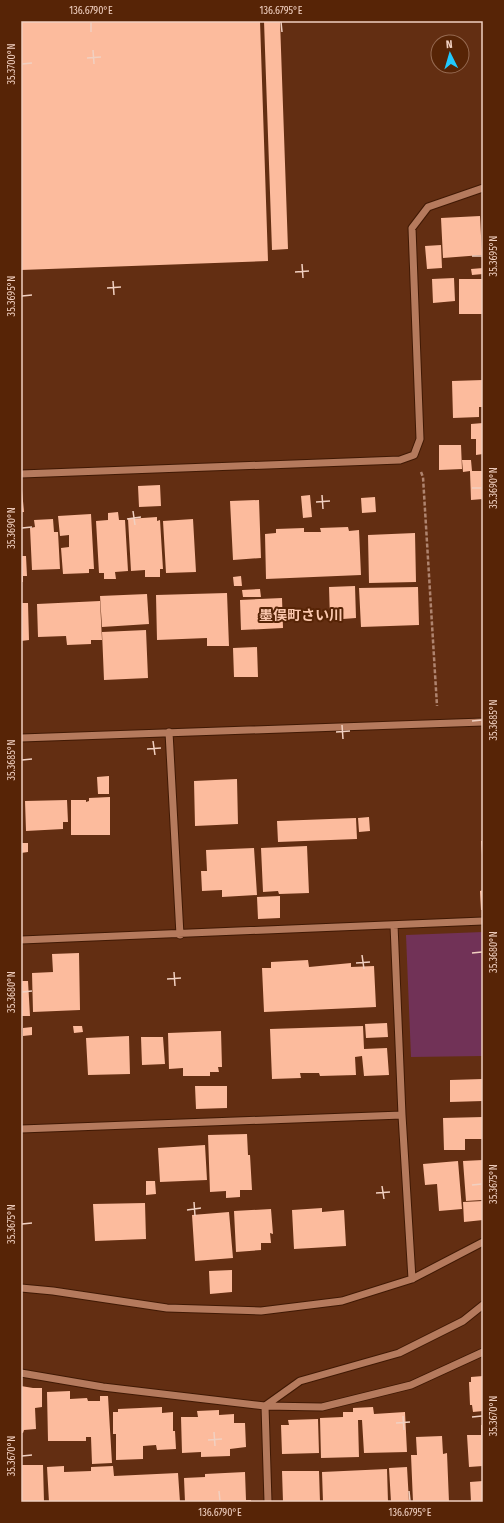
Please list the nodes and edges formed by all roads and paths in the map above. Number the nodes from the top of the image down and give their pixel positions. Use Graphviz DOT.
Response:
graph roads {
  1 [pos="483,188"];
  2 [pos="414,455"];
  3 [pos="21,474"];
  4 [pos="483,722"];
  5 [pos="438,723"];
  6 [pos="169,732"];
  7 [pos="21,738"];
  8 [pos="483,921"];
  9 [pos="394,925"];
  10 [pos="180,934"];
  11 [pos="21,940"];
  12 [pos="402,1115"];
  13 [pos="21,1129"];
  14 [pos="483,1242"];
  15 [pos="412,1279"];
  16 [pos="21,1288"];
  17 [pos="483,1305"];
  18 [pos="483,1352"];
  19 [pos="21,1373"];
  20 [pos="265,1406"];
  21 [pos="268,1502"];
  1 -- 2 [label="street"];
  2 -- 3 [label="street"];
  2 -- 5 [label="path"];
  4 -- 5 [label="street"];
  5 -- 6 [label="street"];
  6 -- 7 [label="street"];
  6 -- 10 [label="street"];
  8 -- 9 [label="street"];
  9 -- 10 [label="street"];
  9 -- 12 [label="street"];
  10 -- 11 [label="street"];
  12 -- 13 [label="street"];
  12 -- 15 [label="street"];
  14 -- 15 [label="street"];
  15 -- 16 [label="street"];
  17 -- 20 [label="street"];
  18 -- 20 [label="street"];
  19 -- 20 [label="street"];
  20 -- 21 [label="street"];
}
